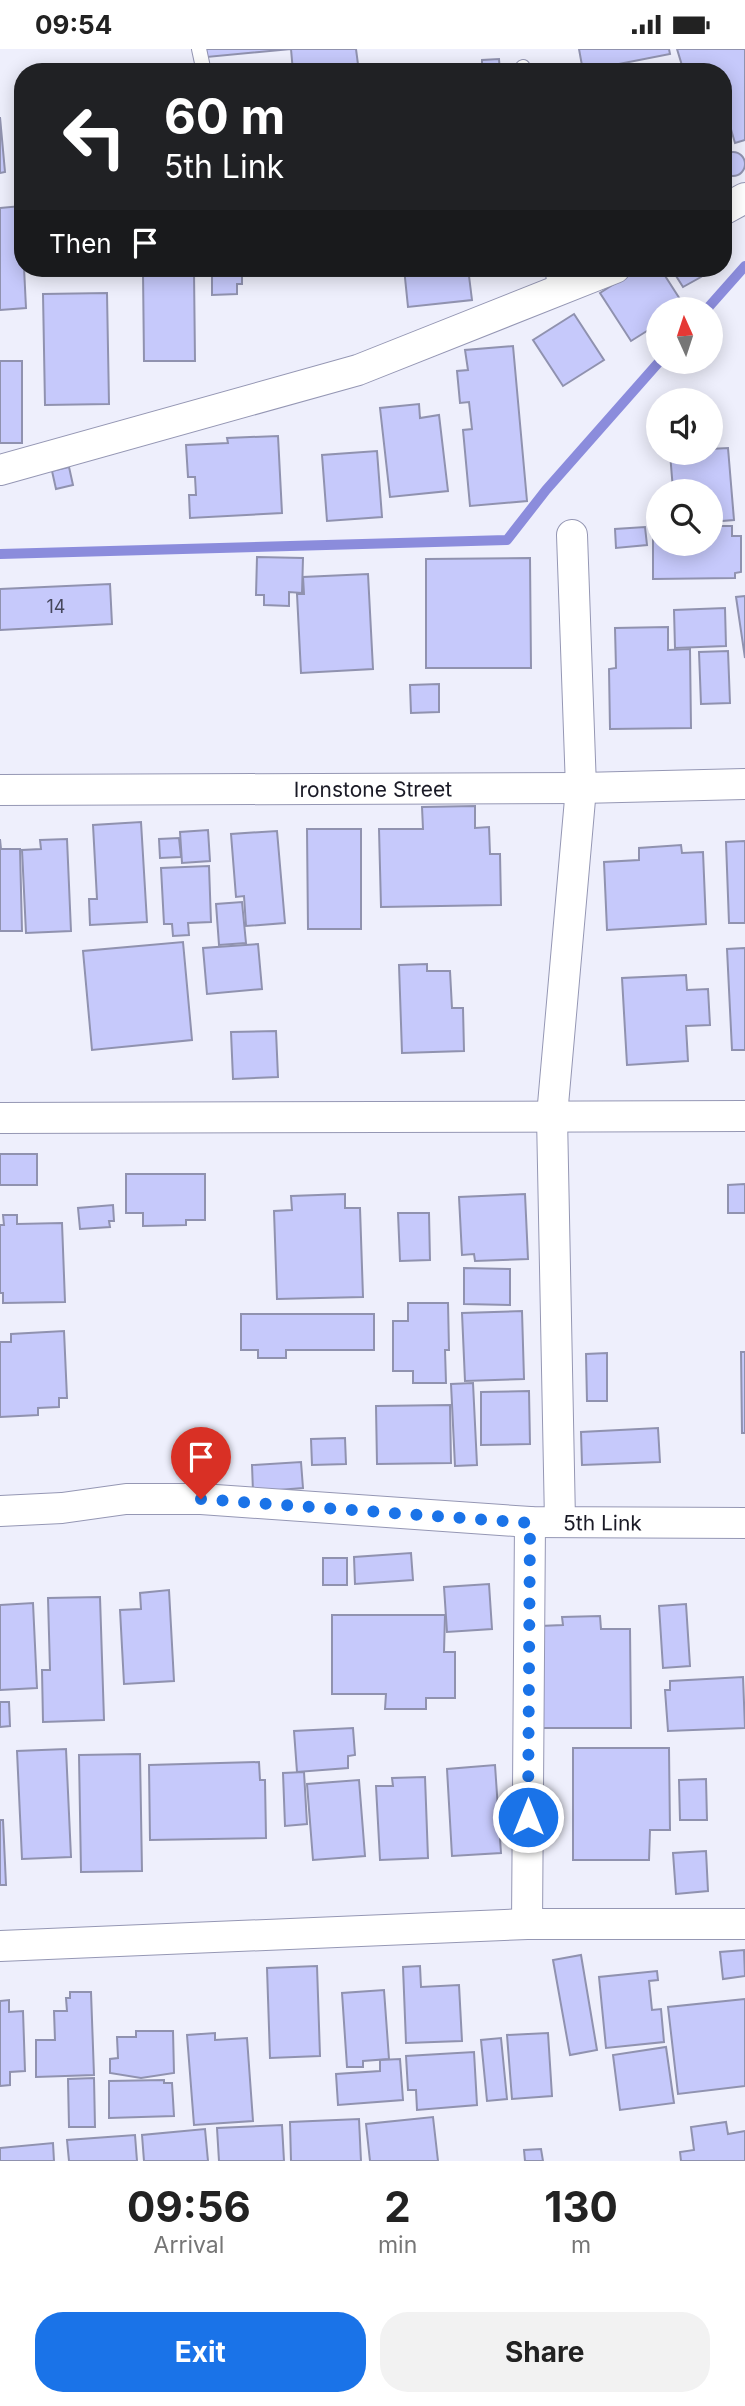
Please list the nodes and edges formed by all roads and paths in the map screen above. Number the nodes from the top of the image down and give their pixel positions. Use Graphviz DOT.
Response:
graph roads {
  1 [pos="554,280"];
  2 [pos="0,470"];
  3 [pos="572,535"];
  4 [pos="745,784"];
  5 [pos="581,789"];
  6 [pos="0,790"];
  7 [pos="552,1116"];
  8 [pos="745,1116"];
  9 [pos="0,1118"];
  10 [pos="0,1511"];
  11 [pos="560,1521"];
  12 [pos="530,1523"];
  13 [pos="745,1523"];
  14 [pos="527,1924"];
  15 [pos="745,1924"];
  16 [pos="0,1946"];
  1 -- 2 [label="street"];
  3 -- 5 [label="street"];
  4 -- 5 [label="street, Ironstone Street"];
  5 -- 6 [label="street, Ironstone Street"];
  5 -- 7 [label="street"];
  7 -- 8 [label="street"];
  7 -- 9 [label="street"];
  7 -- 11 [label="street"];
  10 -- 12 [label="street, 5th Link"];
  11 -- 12 [label="street, 5th Link"];
  11 -- 13 [label="street, 5th Link"];
  12 -- 14 [label="street"];
  14 -- 15 [label="street"];
  14 -- 16 [label="street"];
}
